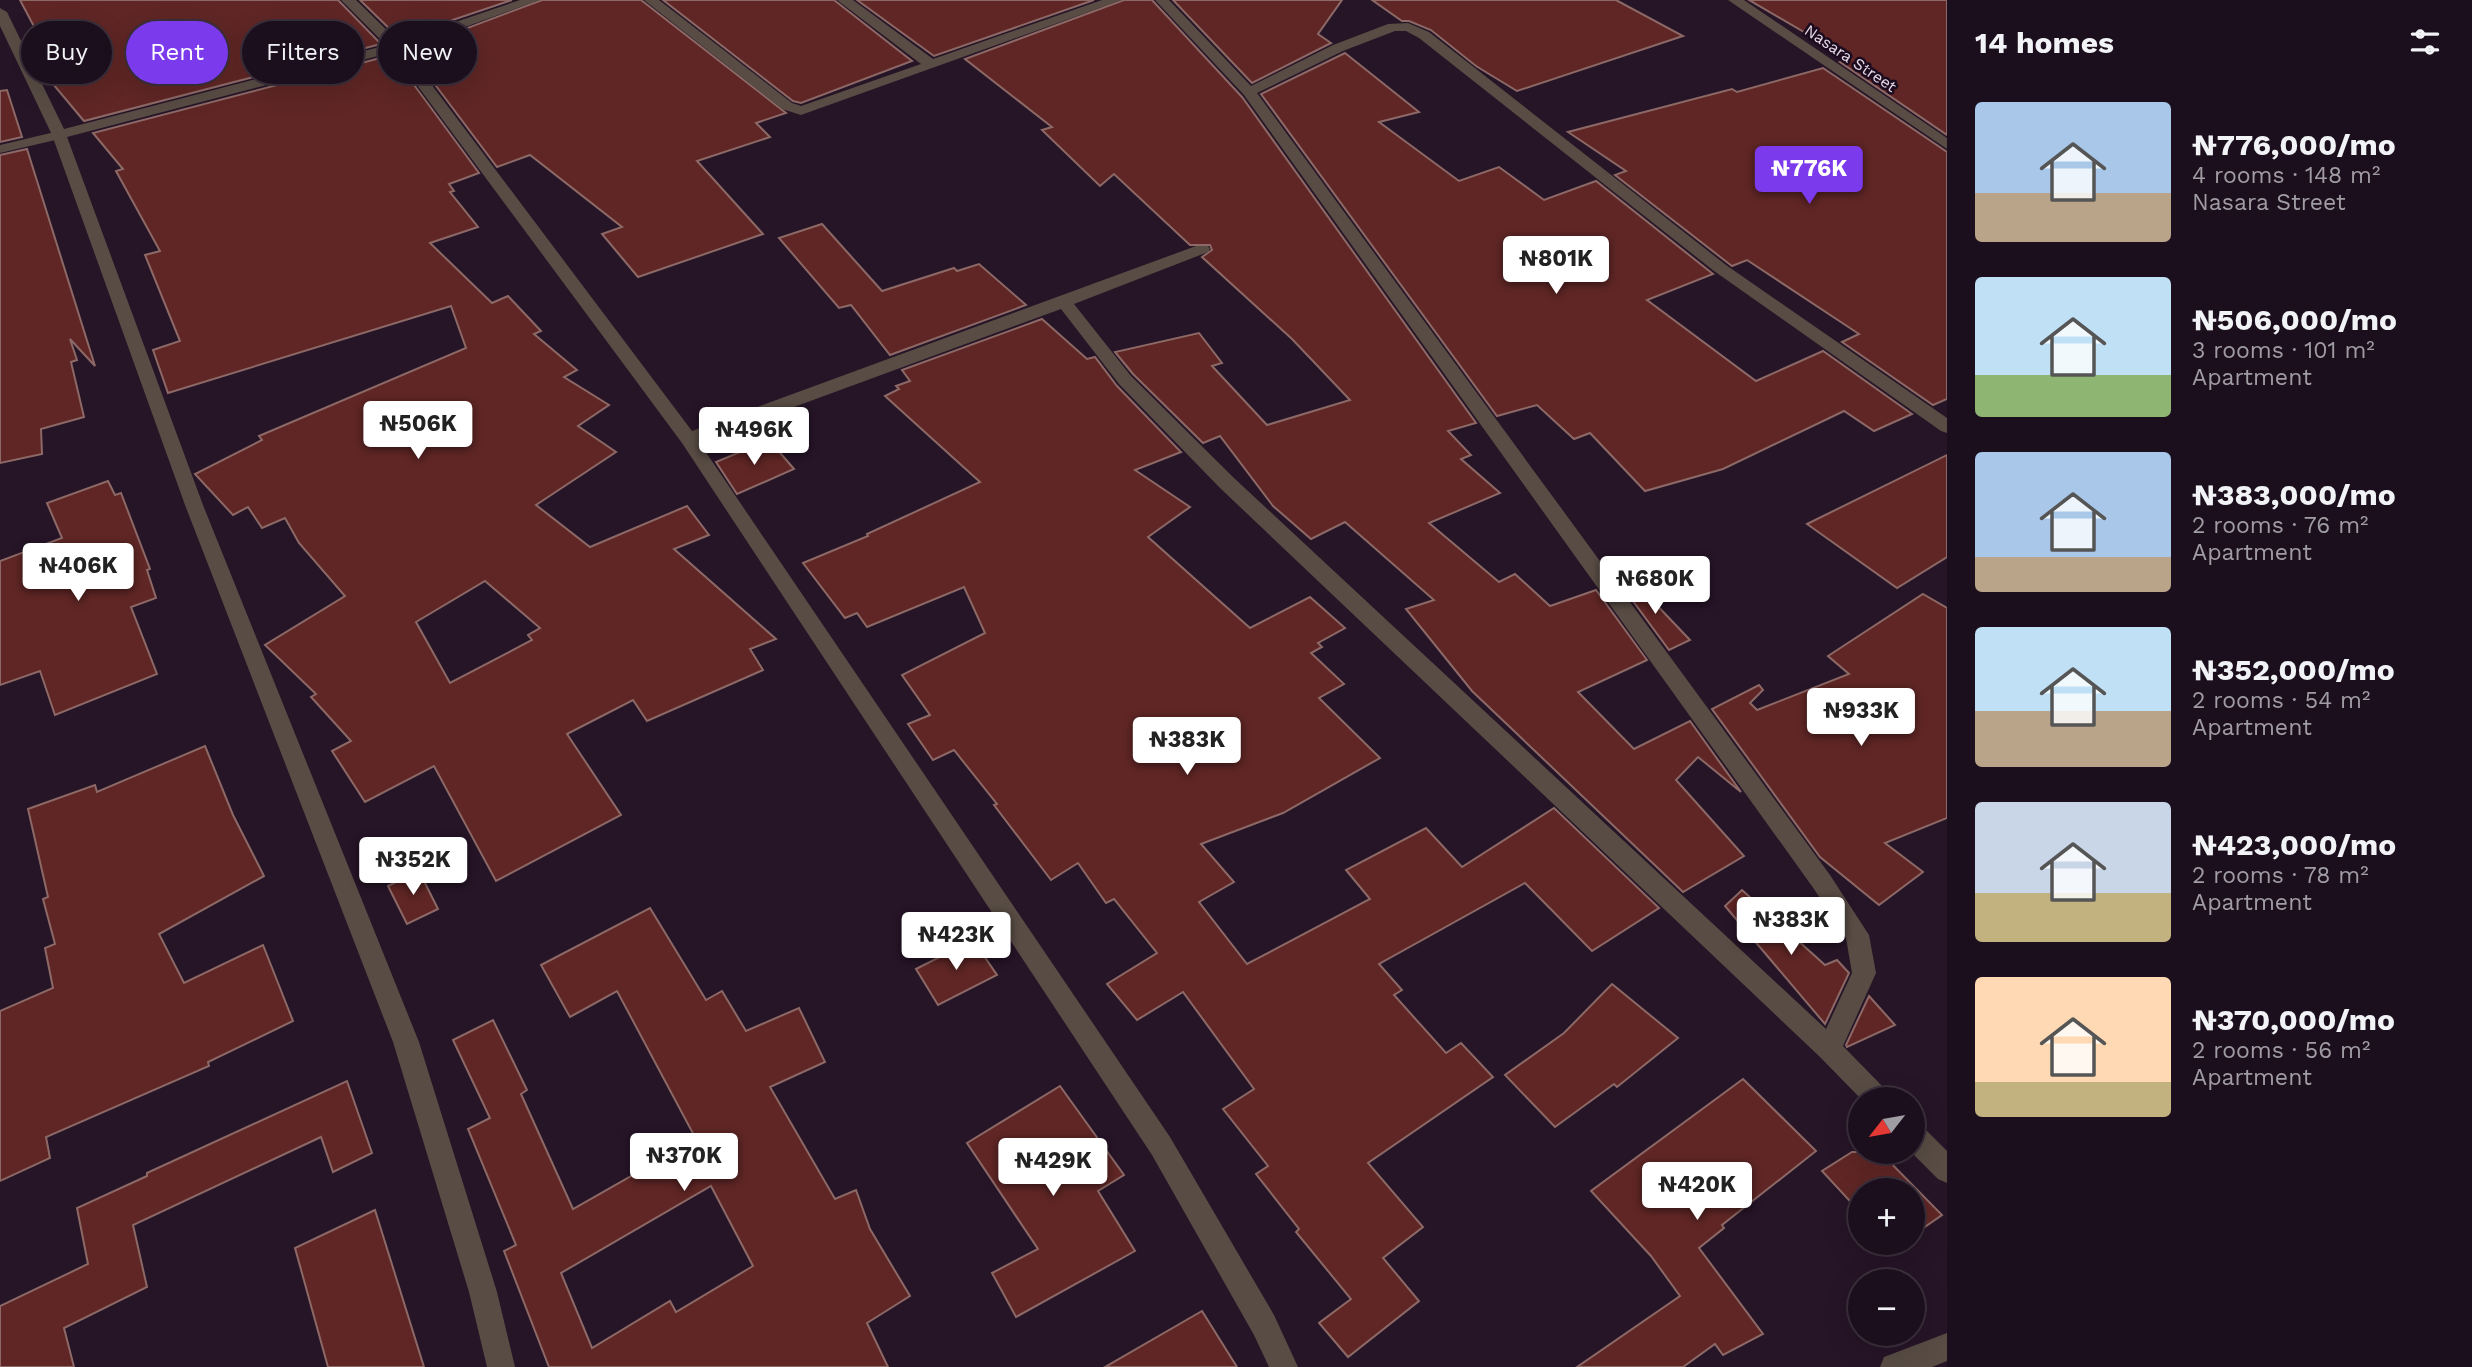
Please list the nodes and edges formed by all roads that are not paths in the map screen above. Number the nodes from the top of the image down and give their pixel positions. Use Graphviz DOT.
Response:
graph roads {
  1 [pos="348,0"];
  2 [pos="533,0"];
  3 [pos="651,0"];
  4 [pos="844,0"];
  5 [pos="1115,0"];
  6 [pos="1162,0"];
  7 [pos="1735,0"];
  8 [pos="0,12"];
  9 [pos="472,21"];
  10 [pos="378,29"];
  11 [pos="378,52"];
  12 [pos="932,65"];
  13 [pos="424,84"];
  14 [pos="1249,92"];
  15 [pos="59,135"];
  16 [pos="1947,145"];
  17 [pos="0,149"];
  18 [pos="1202,249"];
  19 [pos="1064,302"];
  20 [pos="1947,427"];
  21 [pos="688,439"];
  22 [pos="1829,1049"];
  23 [pos="1866,1087"];
  24 [pos="1925,1147"];
  25 [pos="1947,1170"];
  26 [pos="1947,1346"];
  27 [pos="501,1367"];
  28 [pos="1284,1367"];
  29 [pos="1894,1367"];
  1 -- 10 [label="street"];
  2 -- 9 [label="street"];
  3 -- 12 [label="street"];
  4 -- 12 [label="street"];
  5 -- 12 [label="street"];
  6 -- 14 [label="street"];
  7 -- 16 [label="street, Nasara Street"];
  8 -- 15 [label="street"];
  11 -- 15 [label="street"];
  13 -- 21 [label="street"];
  14 -- 20 [label="street"];
  14 -- 22 [label="street"];
  15 -- 17 [label="street"];
  15 -- 27 [label="street"];
  18 -- 19 [label="street"];
  19 -- 21 [label="street"];
  19 -- 22 [label="street"];
  21 -- 28 [label="street"];
  22 -- 23 [label="street"];
  24 -- 25 [label="street"];
  26 -- 29 [label="street"];
}
